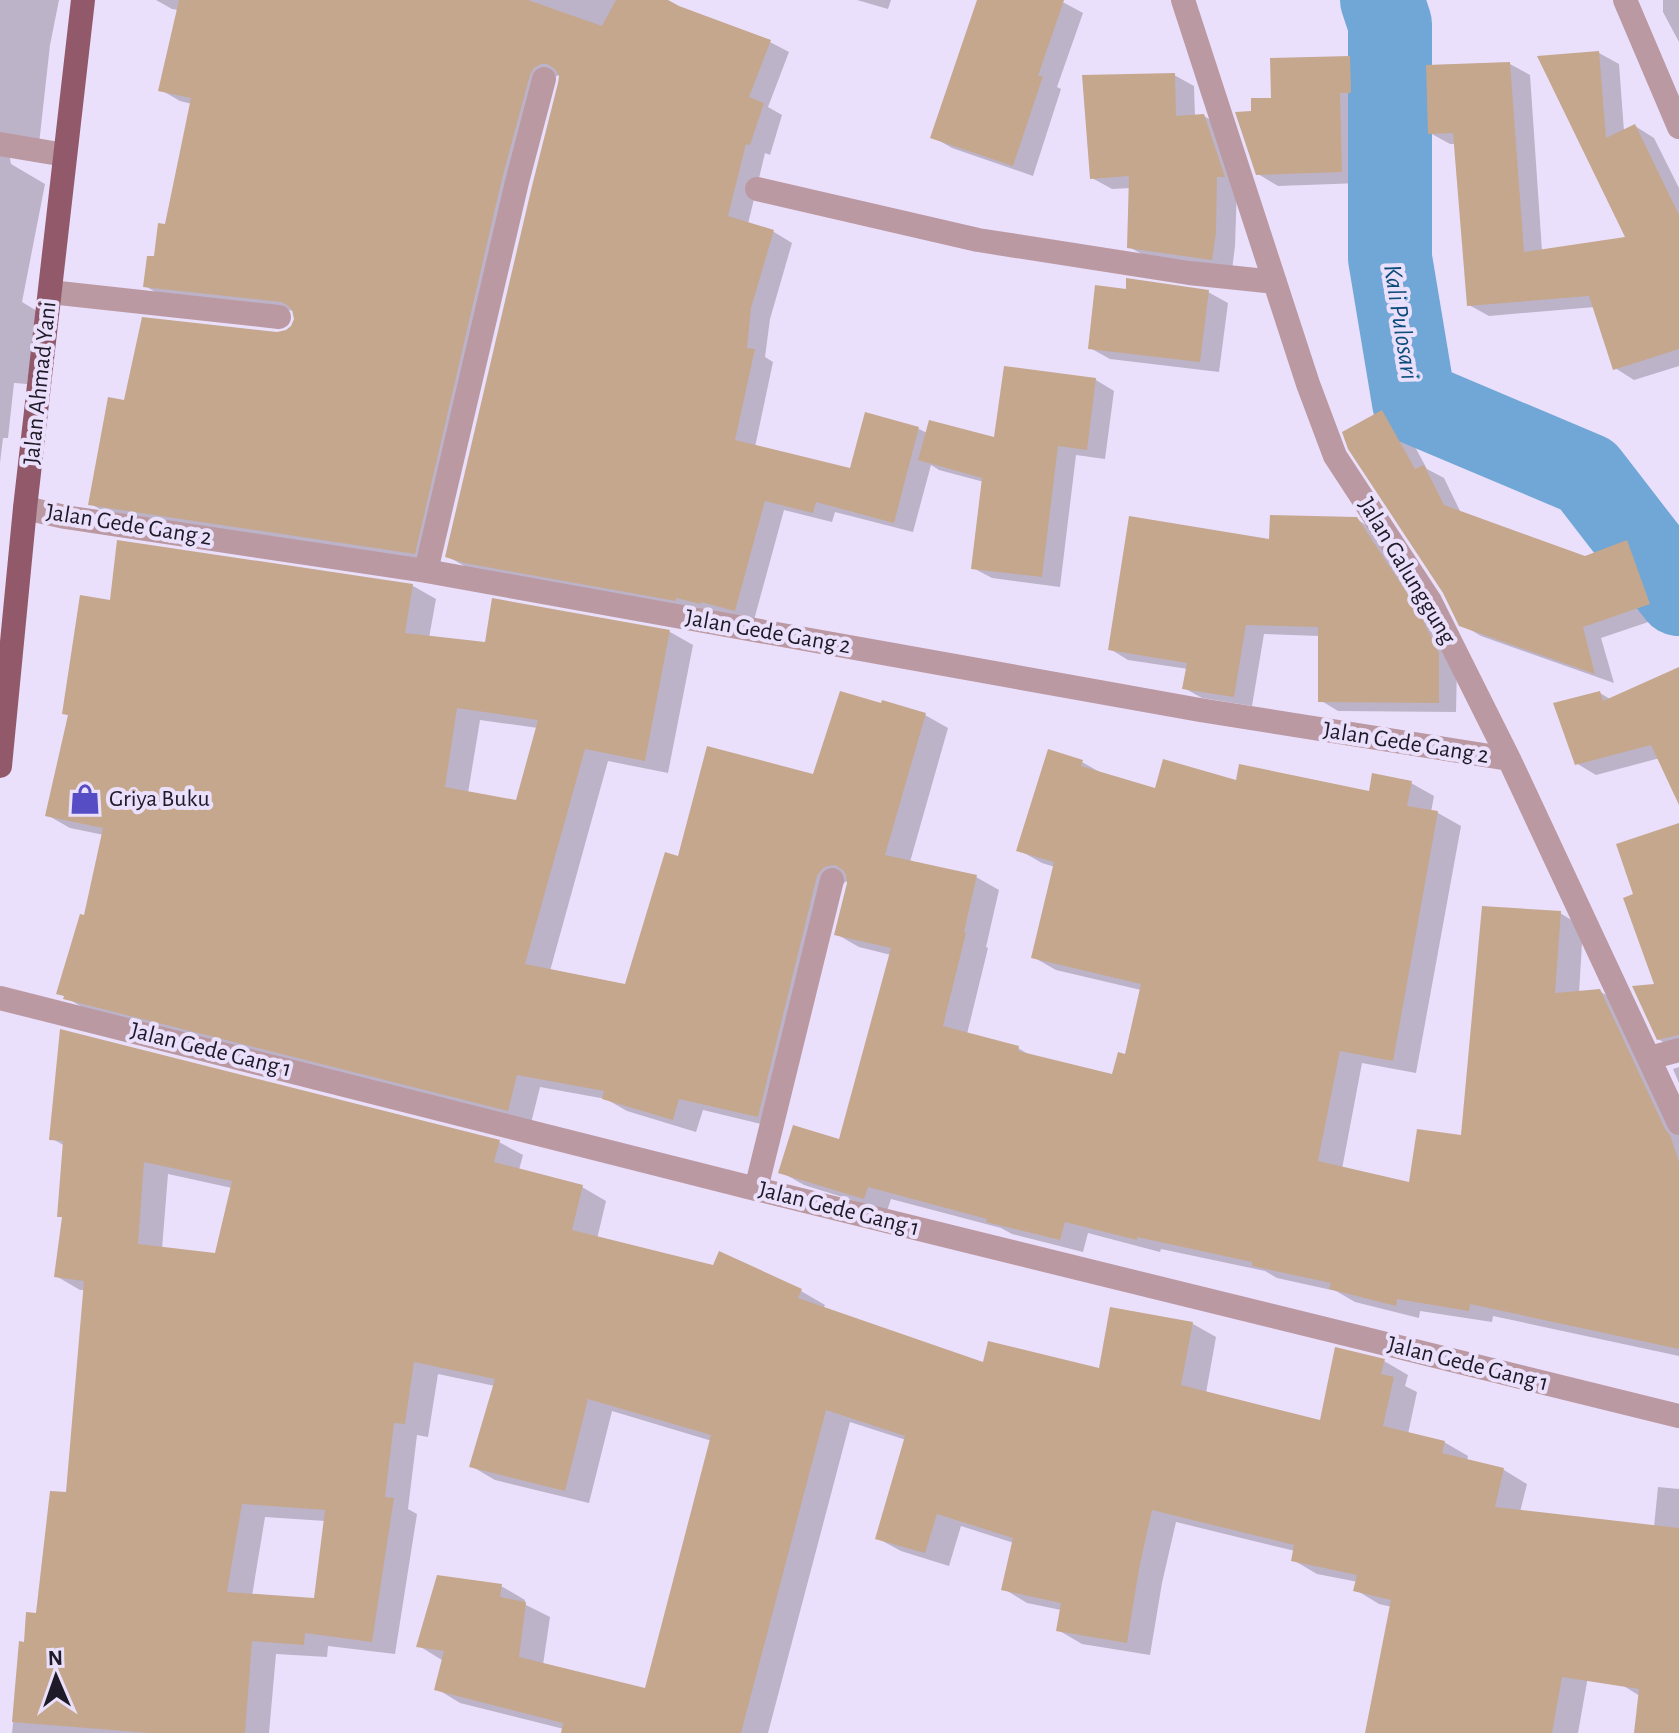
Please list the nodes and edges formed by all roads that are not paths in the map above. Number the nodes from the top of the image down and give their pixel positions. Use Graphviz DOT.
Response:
graph roads {
  1 [pos="83,0"];
  2 [pos="1183,0"];
  3 [pos="1625,0"];
  4 [pos="544,79"];
  5 [pos="1679,127"];
  6 [pos="0,144"];
  7 [pos="65,155"];
  8 [pos="757,189"];
  9 [pos="1275,282"];
  10 [pos="50,292"];
  11 [pos="279,317"];
  12 [pos="25,508"];
  13 [pos="426,571"];
  14 [pos="1509,759"];
  15 [pos="0,766"];
  16 [pos="832,880"];
  17 [pos="0,998"];
  18 [pos="1679,1050"];
  19 [pos="1649,1058"];
  20 [pos="1679,1123"];
  21 [pos="756,1189"];
  22 [pos="1679,1416"];
  1 -- 7 [label="main road, Jalan Ahmad Yani"];
  2 -- 9 [label="street, Jalan Galunggung"];
  3 -- 5 [label="street"];
  4 -- 13 [label="street"];
  6 -- 7 [label="street"];
  7 -- 10 [label="main road, Jalan Ahmad Yani"];
  8 -- 9 [label="street"];
  9 -- 14 [label="street, Jalan Galunggung"];
  10 -- 11 [label="street"];
  10 -- 12 [label="main road, Jalan Ahmad Yani"];
  12 -- 13 [label="street, Jalan Gede Gang 2"];
  12 -- 15 [label="main road, Jalan Ahmad Yani"];
  13 -- 14 [label="street, Jalan Gede Gang 2"];
  14 -- 19 [label="street, Jalan Galunggung"];
  16 -- 21 [label="street"];
  17 -- 21 [label="street, Jalan Gede Gang 1"];
  18 -- 19 [label="street"];
  19 -- 20 [label="street, Jalan Galunggung"];
  21 -- 22 [label="street, Jalan Gede Gang 1"];
}
